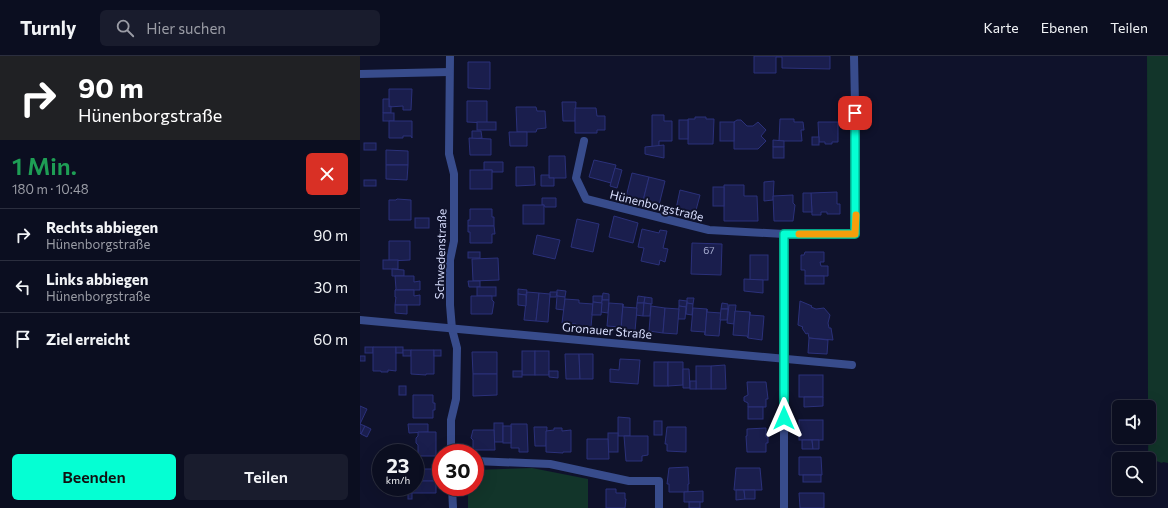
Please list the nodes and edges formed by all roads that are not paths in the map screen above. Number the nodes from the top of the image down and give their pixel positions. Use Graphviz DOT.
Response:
graph roads {
  1 [pos="450,56"];
  2 [pos="854,56"];
  3 [pos="449,72"];
  4 [pos="360,74"];
  5 [pos="584,141"];
  6 [pos="784,234"];
  7 [pos="360,320"];
  8 [pos="452,329"];
  9 [pos="784,358"];
  10 [pos="852,365"];
  11 [pos="451,444"];
  12 [pos="484,461"];
  13 [pos="452,496"];
  14 [pos="453,508"];
  15 [pos="659,508"];
  16 [pos="784,508"];
  1 -- 3 [label="street, Schwedenstraße"];
  2 -- 6 [label="street, Hünenborgstraße"];
  3 -- 4 [label="street"];
  3 -- 8 [label="street, Schwedenstraße"];
  5 -- 6 [label="street, Hünenborgstraße"];
  6 -- 9 [label="street"];
  7 -- 8 [label="street, Gronauer Straße"];
  8 -- 9 [label="street, Gronauer Straße"];
  8 -- 11 [label="street, Schwedenstraße"];
  9 -- 10 [label="street, Gronauer Straße"];
  9 -- 16 [label="street"];
  12 -- 15 [label="street"];
  13 -- 14 [label="street"];
}
